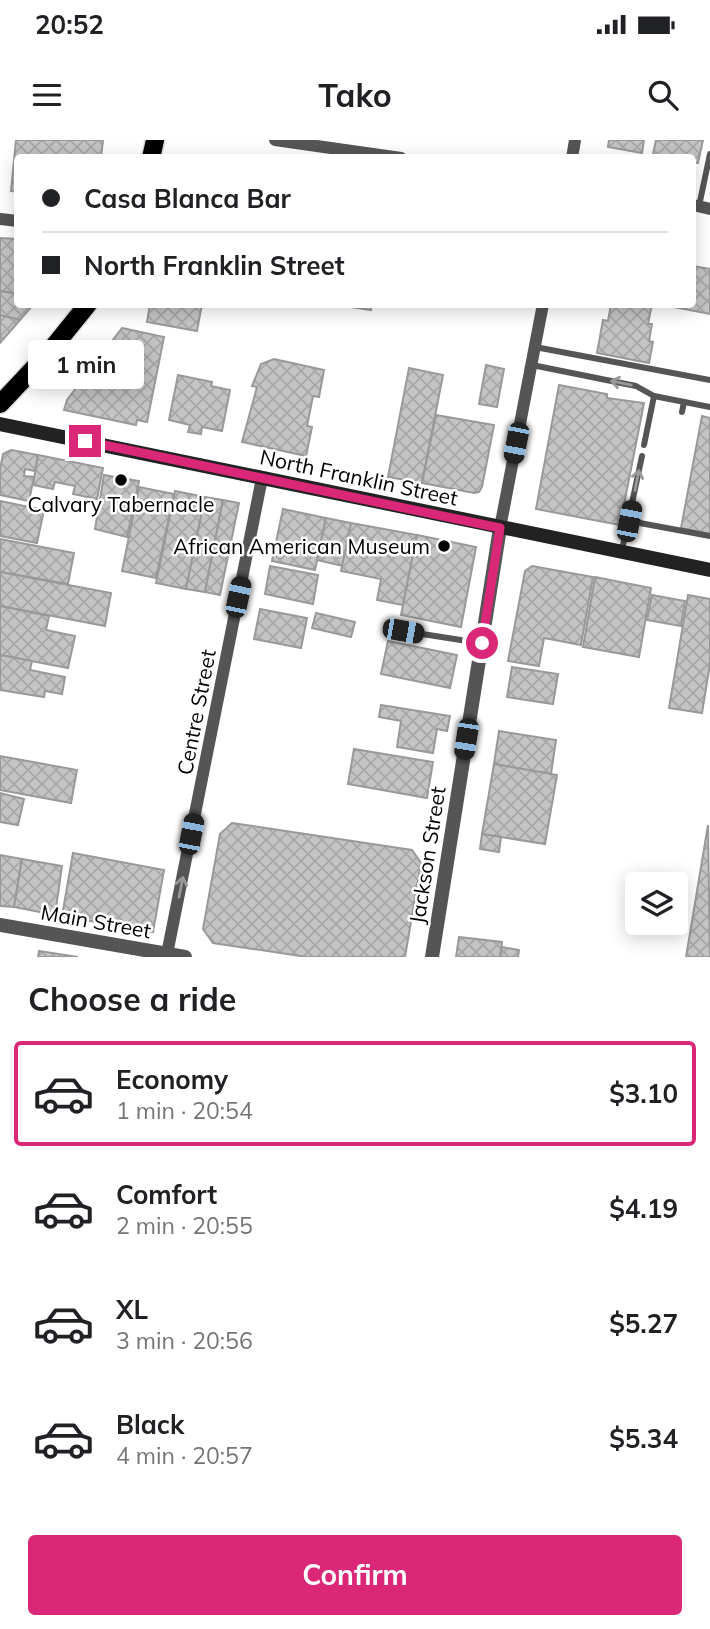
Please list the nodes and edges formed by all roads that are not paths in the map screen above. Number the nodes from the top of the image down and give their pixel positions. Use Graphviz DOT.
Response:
graph roads {
  1 [pos="275,140"];
  2 [pos="373,154"];
  3 [pos="710,154"];
  4 [pos="701,207"];
  5 [pos="85,308"];
  6 [pos="542,308"];
  7 [pos="535,347"];
  8 [pos="531,365"];
  9 [pos="710,380"];
  10 [pos="654,396"];
  11 [pos="684,402"];
  12 [pos="0,404"];
  13 [pos="710,407"];
  14 [pos="682,412"];
  15 [pos="0,424"];
  16 [pos="644,445"];
  17 [pos="642,456"];
  18 [pos="262,478"];
  19 [pos="629,521"];
  20 [pos="500,528"];
  21 [pos="710,536"];
  22 [pos="622,552"];
  23 [pos="710,570"];
  24 [pos="403,631"];
  25 [pos="482,643"];
  26 [pos="0,925"];
  27 [pos="178,956"];
  28 [pos="432,957"];
  1 -- 2 [label="street"];
  3 -- 4 [label="lane"];
  5 -- 12 [label="main road"];
  6 -- 7 [label="street, Jackson Street"];
  7 -- 8 [label="street, Jackson Street"];
  7 -- 9 [label="lane"];
  10 -- 8 [label="lane, one-way"];
  8 -- 20 [label="street, Jackson Street"];
  10 -- 11 [label="lane"];
  10 -- 16 [label="lane"];
  11 -- 13 [label="lane"];
  11 -- 14 [label="lane"];
  15 -- 18 [label="main road, North Franklin Street"];
  19 -- 17 [label="lane, one-way"];
  18 -- 20 [label="main road, North Franklin Street"];
  27 -- 18 [label="street, Centre Street, one-way"];
  19 -- 21 [label="lane"];
  19 -- 22 [label="lane"];
  20 -- 22 [label="main road, North Franklin Street"];
  20 -- 25 [label="street, Jackson Street"];
  22 -- 23 [label="main road, North Franklin Street"];
  24 -- 25 [label="lane"];
  25 -- 28 [label="street, Jackson Street"];
  26 -- 27 [label="street, Main Street"];
}
